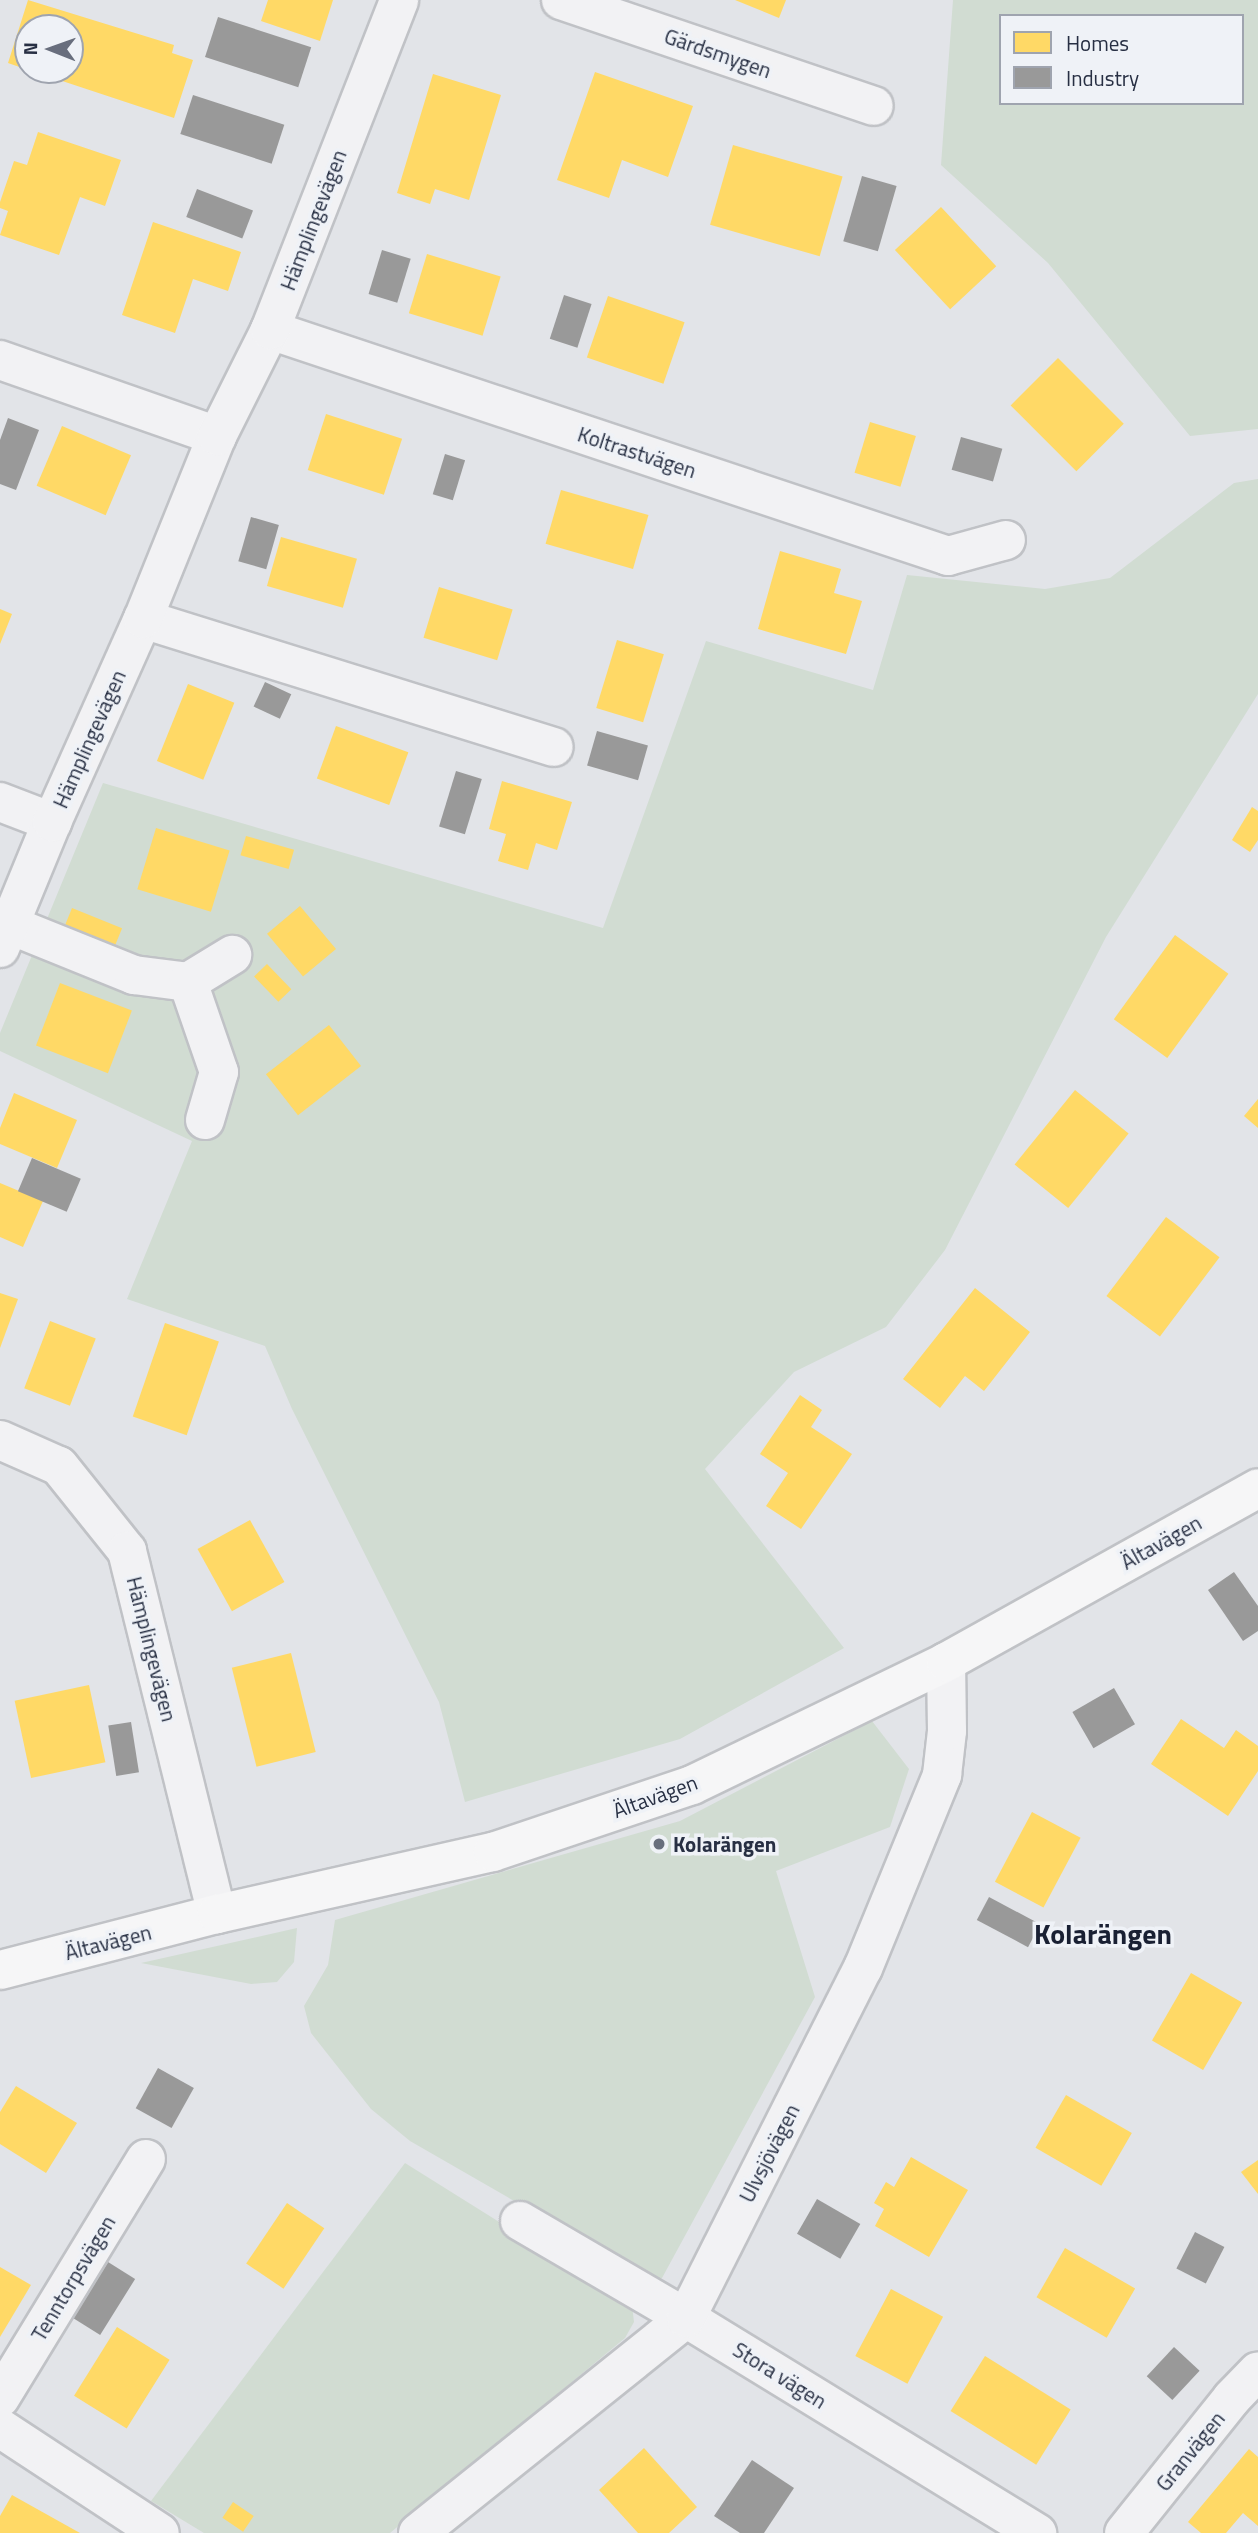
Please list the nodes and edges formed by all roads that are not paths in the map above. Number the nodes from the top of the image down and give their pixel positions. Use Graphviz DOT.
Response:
graph roads {
  1 [pos="399,0"];
  2 [pos="561,0"];
  3 [pos="874,106"];
  4 [pos="270,330"];
  5 [pos="0,360"];
  6 [pos="217,436"];
  7 [pos="1006,540"];
  8 [pos="143,619"];
  9 [pos="554,747"];
  10 [pos="0,802"];
  11 [pos="52,822"];
  12 [pos="5,937"];
  13 [pos="232,955"];
  14 [pos="188,982"];
  15 [pos="205,1120"];
  16 [pos="0,1440"];
  17 [pos="1258,1488"];
  18 [pos="946,1662"];
  19 [pos="217,1914"];
  20 [pos="0,1970"];
  21 [pos="146,2159"];
  22 [pos="520,2221"];
  23 [pos="686,2318"];
  24 [pos="1258,2371"];
  25 [pos="0,2398"];
  26 [pos="6,2442"];
  27 [pos="160,2533"];
  28 [pos="418,2533"];
  29 [pos="1037,2533"];
  30 [pos="1124,2533"];
  1 -- 4 [label="street, Hämplingevägen"];
  2 -- 3 [label="street, Gärdsmygen"];
  4 -- 6 [label="street, Hämplingevägen"];
  4 -- 7 [label="street, Koltrastvägen"];
  5 -- 6 [label="street"];
  6 -- 8 [label="street, Hämplingevägen"];
  8 -- 9 [label="street"];
  8 -- 11 [label="street, Hämplingevägen"];
  10 -- 11 [label="street, Hämplingevägen"];
  11 -- 12 [label="street, Hämplingevägen"];
  12 -- 14 [label="street"];
  13 -- 14 [label="street"];
  14 -- 15 [label="street"];
  16 -- 19 [label="street, Hämplingevägen"];
  17 -- 18 [label="main road, Ältavägen"];
  18 -- 19 [label="main road, Ältavägen"];
  18 -- 23 [label="street, Ulvsjövägen"];
  19 -- 20 [label="main road, Ältavägen"];
  21 -- 25 [label="street, Tenntorpsvägen"];
  22 -- 23 [label="street, Stora vägen"];
  23 -- 28 [label="street, Ulvsjövägen"];
  23 -- 29 [label="street, Stora vägen"];
  24 -- 30 [label="street, Granvägen"];
  26 -- 27 [label="street"];
}
